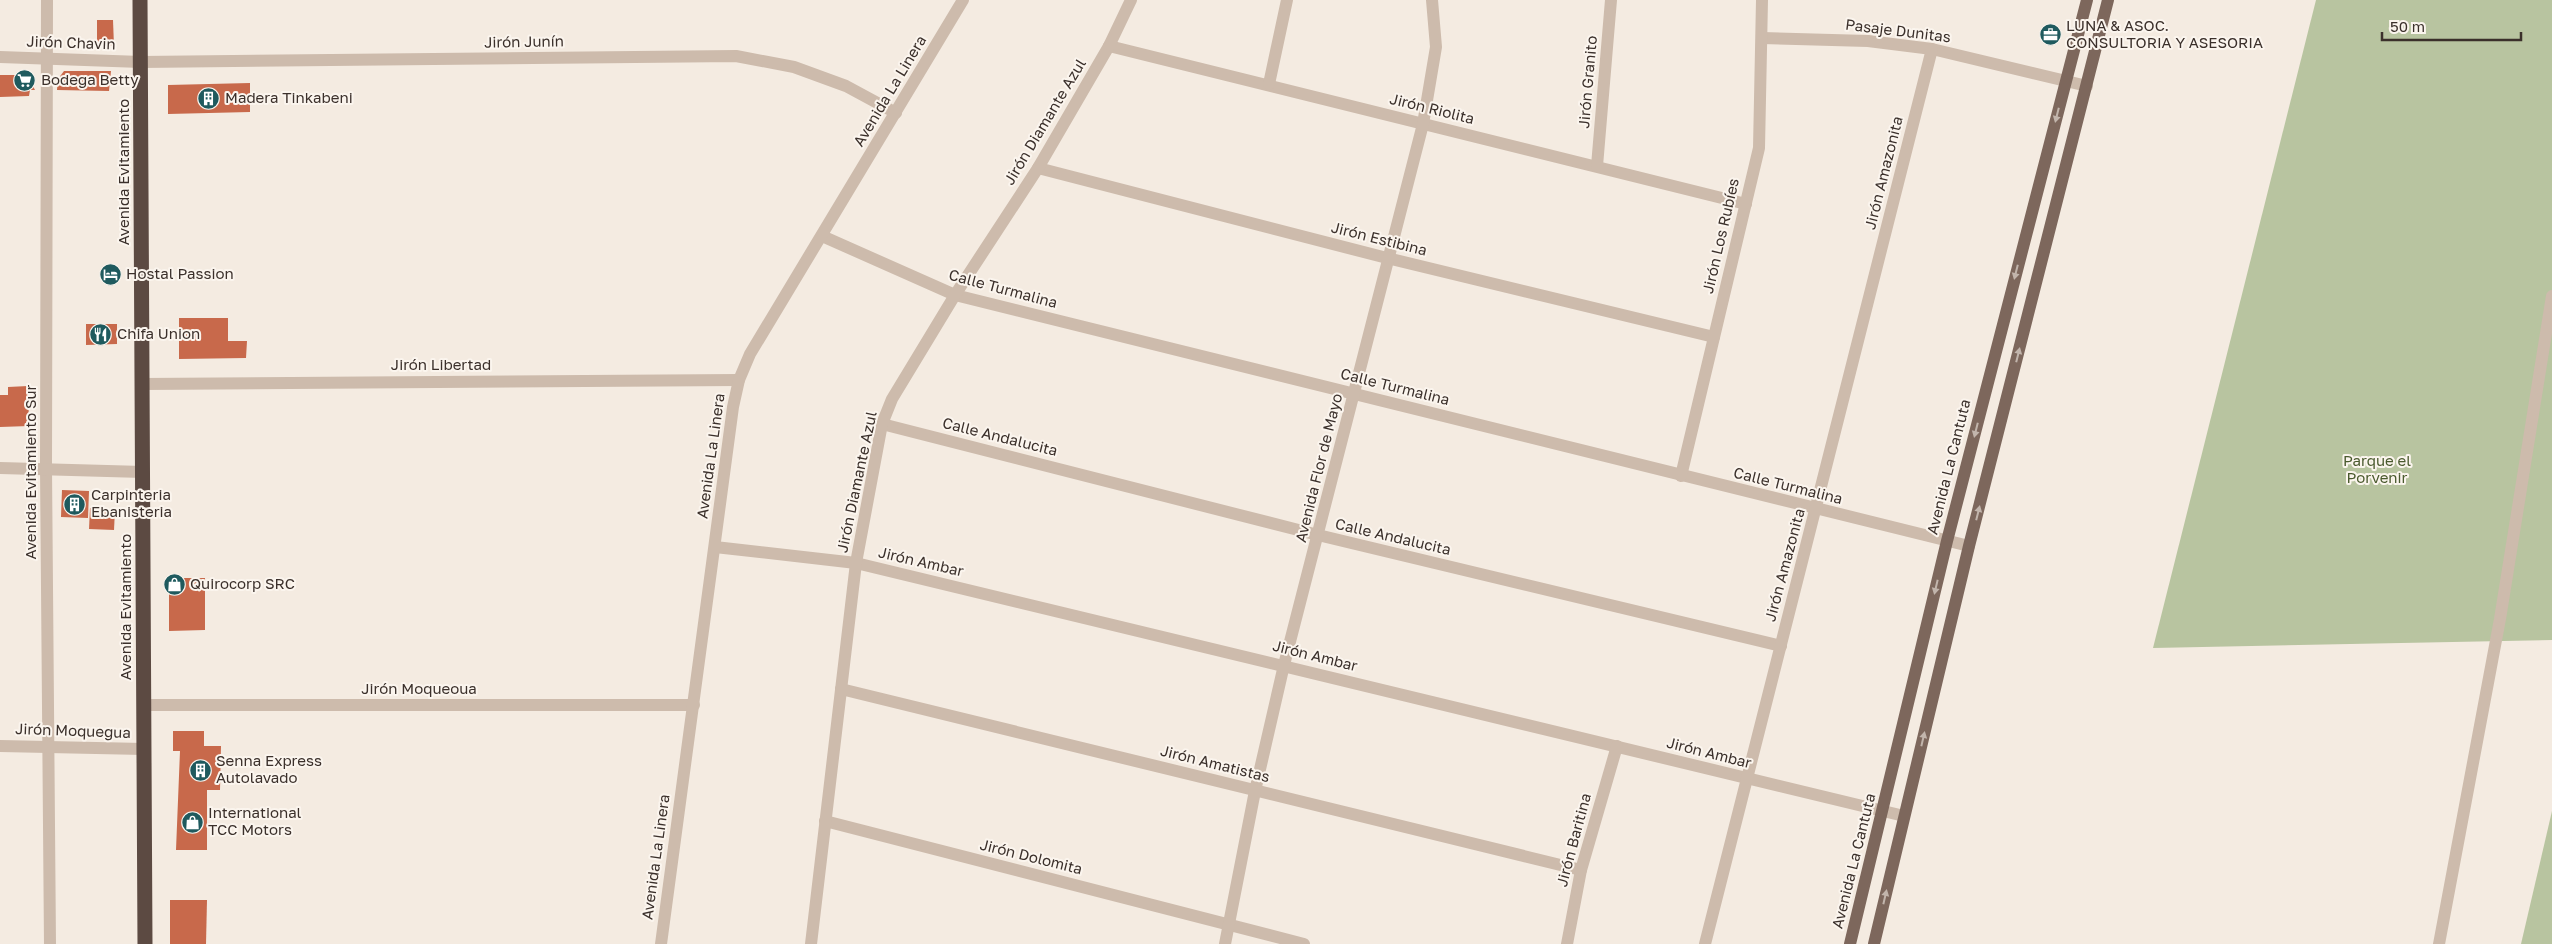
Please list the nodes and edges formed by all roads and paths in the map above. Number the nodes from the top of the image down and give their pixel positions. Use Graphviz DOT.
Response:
graph roads {
  1 [pos="47,0"];
  2 [pos="140,0"];
  3 [pos="963,0"];
  4 [pos="1130,0"];
  5 [pos="1287,0"];
  6 [pos="1432,0"];
  7 [pos="1611,0"];
  8 [pos="1762,0"];
  9 [pos="2087,0"];
  10 [pos="2108,0"];
  11 [pos="1762,38"];
  12 [pos="1109,46"];
  13 [pos="1932,48"];
  14 [pos="0,57"];
  15 [pos="47,58"];
  16 [pos="141,62"];
  17 [pos="2066,80"];
  18 [pos="1269,84"];
  19 [pos="2087,86"];
  20 [pos="896,112"];
  21 [pos="1423,124"];
  22 [pos="1597,166"];
  23 [pos="1038,168"];
  24 [pos="1746,204"];
  25 [pos="822,236"];
  26 [pos="1387,258"];
  27 [pos="955,296"];
  28 [pos="2552,296"];
  29 [pos="1714,337"];
  30 [pos="739,380"];
  31 [pos="142,384"];
  32 [pos="1355,394"];
  33 [pos="882,424"];
  34 [pos="0,468"];
  35 [pos="46,468"];
  36 [pos="143,472"];
  37 [pos="1680,476"];
  38 [pos="1816,509"];
  39 [pos="1318,536"];
  40 [pos="1947,541"];
  41 [pos="1969,546"];
  42 [pos="715,547"];
  43 [pos="856,563"];
  44 [pos="1781,646"];
  45 [pos="1284,665"];
  46 [pos="841,689"];
  47 [pos="144,705"];
  48 [pos="694,705"];
  49 [pos="0,746"];
  50 [pos="49,746"];
  51 [pos="1617,746"];
  52 [pos="144,750"];
  53 [pos="1746,779"];
  54 [pos="1255,791"];
  55 [pos="1883,810"];
  56 [pos="1904,816"];
  57 [pos="826,821"];
  58 [pos="1581,870"];
  59 [pos="1228,924"];
  60 [pos="50,944"];
  61 [pos="145,944"];
  62 [pos="661,944"];
  63 [pos="811,944"];
  64 [pos="1225,944"];
  65 [pos="1304,944"];
  66 [pos="1567,944"];
  67 [pos="1704,944"];
  68 [pos="1850,944"];
  69 [pos="1874,944"];
  70 [pos="2439,944"];
  1 -- 15 [label="street, Avenida Evitamiento Sur"];
  2 -- 16 [label="highway, Avenida Evitamiento"];
  3 -- 20 [label="street, Avenida La Linera"];
  4 -- 12 [label="street, Jirón Diamante Azul"];
  5 -- 18 [label="street"];
  6 -- 21 [label="street, Avenida Flor de Mayo"];
  7 -- 22 [label="street, Jirón Granito"];
  8 -- 11 [label="street, Jirón Los Rubíes"];
  9 -- 17 [label="main road, Avenida La Cantuta"];
  10 -- 19 [label="main road"];
  11 -- 13 [label="street, Pasaje Dunitas"];
  11 -- 24 [label="street, Jirón Los Rubíes"];
  12 -- 18 [label="street, Jirón Riolita"];
  12 -- 23 [label="street, Jirón Diamante Azul"];
  13 -- 17 [label="street, Pasaje Dunitas"];
  13 -- 38 [label="street, Jirón Amazonita"];
  14 -- 15 [label="street, Jirón Chavin"];
  15 -- 16 [label="street, Jirón Chavin"];
  15 -- 35 [label="street, Avenida Evitamiento Sur"];
  16 -- 20 [label="street, Jirón Junín"];
  16 -- 31 [label="highway, Avenida Evitamiento"];
  17 -- 19 [label="street, Pasaje Dunitas"];
  17 -- 40 [label="main road, Avenida La Cantuta, one-way"];
  18 -- 21 [label="street, Jirón Riolita"];
  41 -- 19 [label="main road, one-way"];
  20 -- 25 [label="street, Avenida La Linera"];
  21 -- 22 [label="street, Jirón Riolita"];
  21 -- 26 [label="street, Avenida Flor de Mayo"];
  22 -- 24 [label="street, Jirón Riolita"];
  23 -- 26 [label="street, Jirón Estibina"];
  23 -- 27 [label="street, Jirón Diamante Azul"];
  24 -- 29 [label="street, Jirón Los Rubíes"];
  25 -- 27 [label="street, Calle Turmalina"];
  25 -- 30 [label="street, Avenida La Linera"];
  26 -- 29 [label="street, Jirón Estibina"];
  26 -- 32 [label="street, Avenida Flor de Mayo"];
  27 -- 32 [label="street, Calle Turmalina"];
  27 -- 33 [label="street, Jirón Diamante Azul"];
  28 -- 70 [label="street"];
  29 -- 37 [label="street, Jirón Los Rubíes"];
  30 -- 31 [label="street, Jirón Libertad"];
  30 -- 42 [label="street, Avenida La Linera"];
  31 -- 36 [label="highway, Avenida Evitamiento"];
  32 -- 37 [label="street, Calle Turmalina"];
  32 -- 39 [label="street, Avenida Flor de Mayo"];
  33 -- 39 [label="street, Calle Andalucita"];
  33 -- 43 [label="street, Jirón Diamante Azul"];
  34 -- 35 [label="street"];
  35 -- 36 [label="street"];
  35 -- 50 [label="street, Avenida Evitamiento Sur"];
  36 -- 47 [label="highway, Avenida Evitamiento"];
  37 -- 38 [label="street, Calle Turmalina"];
  38 -- 40 [label="street, Calle Turmalina"];
  38 -- 44 [label="street, Jirón Amazonita"];
  39 -- 44 [label="street, Calle Andalucita"];
  39 -- 45 [label="street, Avenida Flor de Mayo"];
  40 -- 41 [label="street, Calle Turmalina"];
  40 -- 55 [label="main road, Avenida La Cantuta, one-way"];
  56 -- 41 [label="main road, one-way"];
  42 -- 43 [label="street, Jirón Ambar"];
  42 -- 48 [label="street, Avenida La Linera"];
  43 -- 45 [label="street, Jirón Ambar"];
  43 -- 46 [label="street, Jirón Diamante Azul"];
  44 -- 53 [label="street, Jirón Amazonita"];
  45 -- 51 [label="street, Jirón Ambar"];
  45 -- 54 [label="street, Avenida Flor de Mayo"];
  46 -- 54 [label="street, Jirón Amatistas"];
  46 -- 57 [label="street, Jirón Diamante Azul"];
  47 -- 48 [label="street, Jirón Moqueoua"];
  47 -- 52 [label="highway, Avenida Evitamiento"];
  48 -- 62 [label="street, Avenida La Linera"];
  49 -- 50 [label="street, Jirón Moquegua"];
  50 -- 52 [label="street, Jirón Moquegua"];
  50 -- 60 [label="street, Avenida Evitamiento Sur"];
  51 -- 53 [label="street, Jirón Ambar"];
  51 -- 58 [label="street, Jirón Baritina"];
  52 -- 61 [label="highway, Avenida Evitamiento"];
  53 -- 55 [label="street, Jirón Ambar"];
  53 -- 67 [label="street, Jirón Amazonita"];
  54 -- 58 [label="street, Jirón Amatistas"];
  54 -- 59 [label="street, Avenida Flor de Mayo"];
  55 -- 56 [label="street, Jirón Ambar"];
  55 -- 68 [label="main road, Avenida La Cantuta"];
  69 -- 56 [label="main road, one-way"];
  57 -- 59 [label="street, Jirón Dolomita"];
  57 -- 63 [label="street, Jirón Diamante Azul"];
  58 -- 66 [label="street, Jirón Baritina"];
  59 -- 64 [label="street, Avenida Flor de Mayo"];
  59 -- 65 [label="street, Jirón Dolomita"];
}
